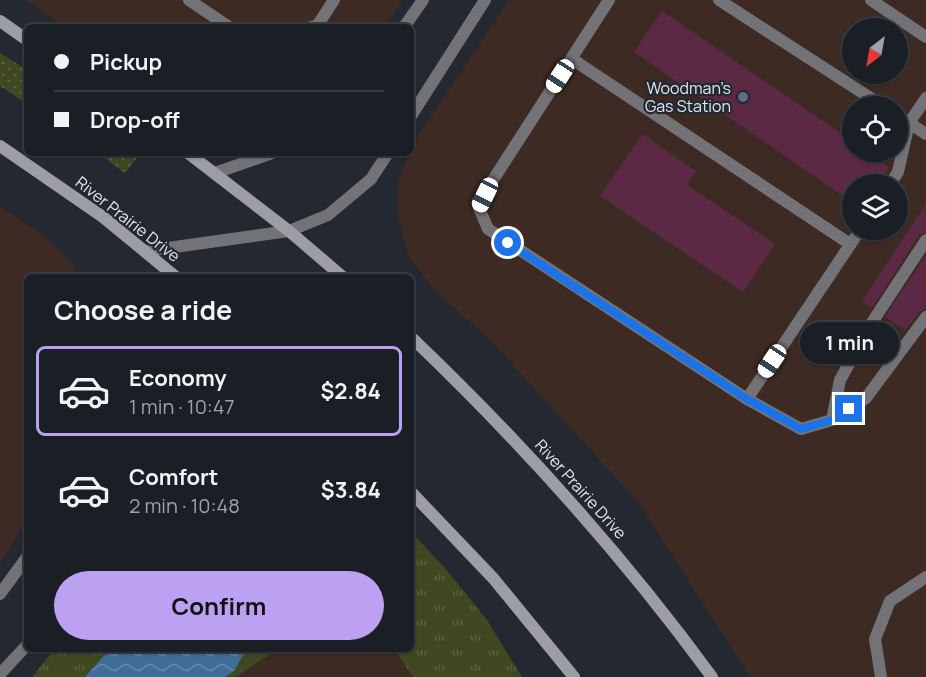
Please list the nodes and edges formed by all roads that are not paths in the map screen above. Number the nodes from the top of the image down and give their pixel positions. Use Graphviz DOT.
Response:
graph roads {
  1 [pos="189,0"];
  2 [pos="334,0"];
  3 [pos="423,0"];
  4 [pos="485,0"];
  5 [pos="609,0"];
  6 [pos="719,0"];
  7 [pos="871,0"];
  8 [pos="0,21"];
  9 [pos="225,24"];
  10 [pos="317,24"];
  11 [pos="406,24"];
  12 [pos="926,36"];
  13 [pos="24,38"];
  14 [pos="572,58"];
  15 [pos="868,96"];
  16 [pos="926,98"];
  17 [pos="414,112"];
  18 [pos="909,123"];
  19 [pos="926,134"];
  20 [pos="0,147"];
  21 [pos="192,156"];
  22 [pos="263,156"];
  23 [pos="386,156"];
  24 [pos="214,173"];
  25 [pos="897,174"];
  26 [pos="289,231"];
  27 [pos="853,240"];
  28 [pos="926,240"];
  29 [pos="850,244"];
  30 [pos="146,251"];
  31 [pos="172,274"];
  32 [pos="339,274"];
  33 [pos="926,317"];
  34 [pos="414,340"];
  35 [pos="747,399"];
  36 [pos="832,420"];
  37 [pos="414,495"];
  38 [pos="24,561"];
  39 [pos="926,578"];
  40 [pos="0,594"];
  41 [pos="24,648"];
  42 [pos="0,674"];
  43 [pos="574,677"];
  44 [pos="712,677"];
  45 [pos="881,677"];
  1 -- 9 [label="street"];
  2 -- 10 [label="street"];
  3 -- 11 [label="street"];
  4 -- 17 [label="street"];
  5 -- 14 [label="street"];
  6 -- 15 [label="street"];
  7 -- 12 [label="street"];
  8 -- 13 [label="main road"];
  14 -- 29 [label="street"];
  14 -- 35 [label="street"];
  16 -- 18 [label="street"];
  18 -- 19 [label="street"];
  18 -- 25 [label="street"];
  20 -- 30 [label="main road, River Prairie Drive"];
  21 -- 24 [label="main road"];
  22 -- 24 [label="street"];
  23 -- 26 [label="street"];
  24 -- 26 [label="main road"];
  26 -- 30 [label="street"];
  26 -- 32 [label="main road"];
  27 -- 29 [label="street"];
  28 -- 36 [label="street"];
  29 -- 35 [label="street"];
  30 -- 31 [label="main road, River Prairie Drive"];
  33 -- 36 [label="street"];
  34 -- 44 [label="main road, River Prairie Drive"];
  35 -- 36 [label="street"];
  37 -- 43 [label="main road"];
  38 -- 40 [label="street"];
  39 -- 45 [label="street"];
  41 -- 42 [label="street"];
}
